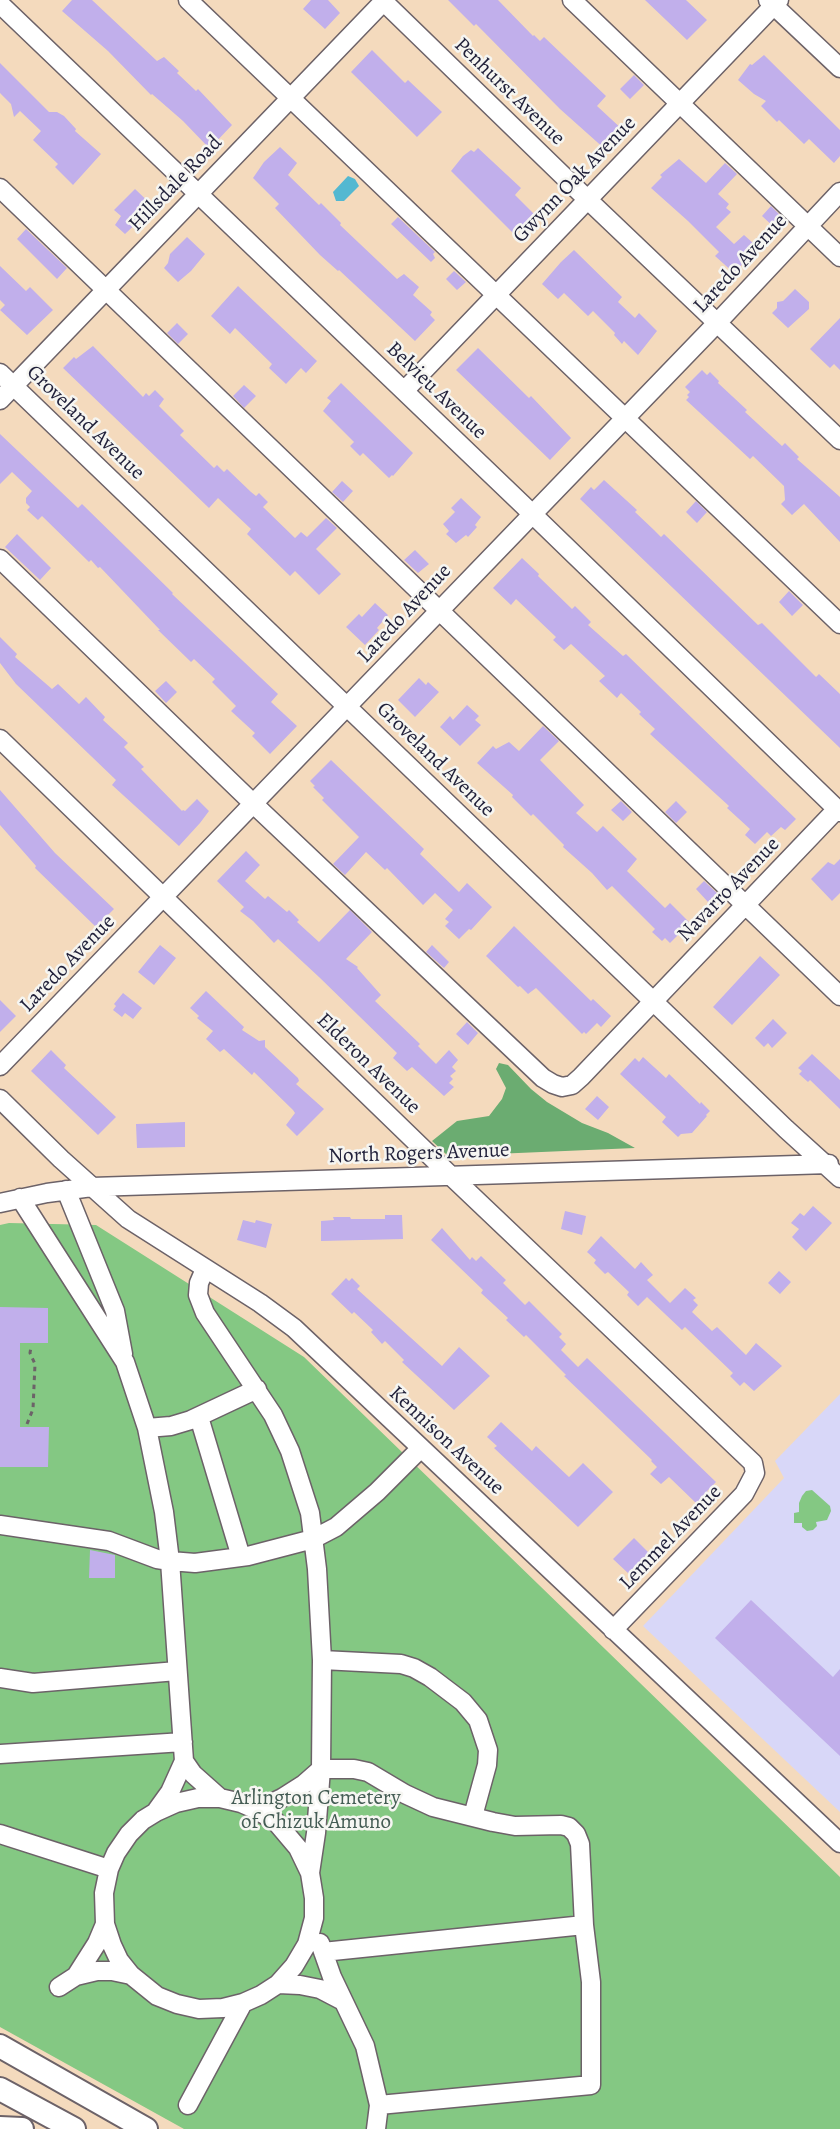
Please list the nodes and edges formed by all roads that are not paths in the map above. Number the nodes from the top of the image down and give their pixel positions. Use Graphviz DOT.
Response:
graph roads {
  1 [pos="188,0"];
  2 [pos="572,0"];
  3 [pos="383,1"];
  4 [pos="774,2"];
  5 [pos="0,4"];
  6 [pos="840,68"];
  7 [pos="290,98"];
  8 [pos="679,104"];
  9 [pos="0,188"];
  10 [pos="840,192"];
  11 [pos="199,193"];
  12 [pos="587,199"];
  13 [pos="808,226"];
  14 [pos="840,257"];
  15 [pos="105,290"];
  16 [pos="495,295"];
  17 [pos="717,323"];
  18 [pos="7,380"];
  19 [pos="404,391"];
  20 [pos="0,400"];
  21 [pos="624,419"];
  22 [pos="840,440"];
  23 [pos="533,514"];
  24 [pos="0,559"];
  25 [pos="439,610"];
  26 [pos="840,624"];
  27 [pos="348,707"];
  28 [pos="0,739"];
  29 [pos="254,803"];
  30 [pos="839,811"];
  31 [pos="164,898"];
  32 [pos="745,906"];
  33 [pos="840,996"];
  34 [pos="653,1002"];
  35 [pos="0,1066"];
  36 [pos="0,1099"];
  37 [pos="833,1164"];
  38 [pos="450,1175"];
  39 [pos="840,1178"];
  40 [pos="92,1187"];
  41 [pos="66,1190"];
  42 [pos="20,1198"];
  43 [pos="0,1203"];
  44 [pos="205,1269"];
  45 [pos="125,1362"];
  46 [pos="257,1389"];
  47 [pos="199,1417"];
  48 [pos="147,1428"];
  49 [pos="421,1448"];
  50 [pos="755,1473"];
  51 [pos="0,1525"];
  52 [pos="313,1539"];
  53 [pos="241,1557"];
  54 [pos="170,1561"];
  55 [pos="613,1630"];
  56 [pos="322,1660"];
  57 [pos="177,1671"];
  58 [pos="0,1678"];
  59 [pos="183,1742"];
  60 [pos="0,1754"];
  61 [pos="184,1761"];
  62 [pos="321,1769"];
  63 [pos="220,1798"];
  64 [pos="257,1810"];
  65 [pos="156,1812"];
  66 [pos="473,1816"];
  67 [pos="0,1834"];
  68 [pos="840,1843"];
  69 [pos="109,1869"];
  70 [pos="310,1873"];
  71 [pos="314,1918"];
  72 [pos="105,1924"];
  73 [pos="584,1924"];
  74 [pos="323,1952"];
  75 [pos="131,1975"];
  76 [pos="76,1976"];
  77 [pos="278,1984"];
  78 [pos="59,1988"];
  79 [pos="343,2001"];
  80 [pos="243,2003"];
  81 [pos="0,2046"];
  82 [pos="0,2089"];
  83 [pos="188,2105"];
  84 [pos="379,2105"];
  85 [pos="0,2128"];
  86 [pos="22,2129"];
  87 [pos="74,2129"];
  88 [pos="146,2129"];
  89 [pos="376,2129"];
  1 -- 7 [label="street"];
  2 -- 8 [label="street"];
  3 -- 7 [label="street, Hillsdale Road"];
  3 -- 12 [label="street, Penhurst Avenue"];
  4 -- 6 [label="street"];
  4 -- 8 [label="street, Gwynn Oak Avenue"];
  5 -- 11 [label="street, Belvieu Avenue"];
  7 -- 11 [label="street, Hillsdale Road"];
  7 -- 16 [label="street"];
  8 -- 12 [label="street, Gwynn Oak Avenue"];
  8 -- 13 [label="street"];
  9 -- 15 [label="street"];
  10 -- 13 [label="street, Laredo Avenue"];
  11 -- 15 [label="street, Hillsdale Road"];
  11 -- 19 [label="street, Belvieu Avenue"];
  12 -- 16 [label="street, Gwynn Oak Avenue"];
  12 -- 17 [label="street, Penhurst Avenue"];
  13 -- 14 [label="street"];
  13 -- 17 [label="street, Laredo Avenue"];
  15 -- 18 [label="street, Hillsdale Road"];
  15 -- 25 [label="street"];
  16 -- 19 [label="street, Gwynn Oak Avenue"];
  16 -- 21 [label="street"];
  17 -- 21 [label="street, Laredo Avenue"];
  17 -- 22 [label="street, Penhurst Avenue"];
  18 -- 20 [label="street, Hillsdale Road"];
  18 -- 27 [label="street, Groveland Avenue"];
  19 -- 23 [label="street, Belvieu Avenue"];
  21 -- 23 [label="street, Laredo Avenue"];
  21 -- 26 [label="street"];
  23 -- 25 [label="street, Laredo Avenue"];
  23 -- 30 [label="street, Belvieu Avenue"];
  24 -- 29 [label="street, Navarro Avenue"];
  25 -- 27 [label="street, Laredo Avenue"];
  25 -- 32 [label="street"];
  27 -- 29 [label="street, Laredo Avenue"];
  27 -- 34 [label="street, Groveland Avenue"];
  28 -- 31 [label="street, Elderon Avenue"];
  29 -- 31 [label="street, Laredo Avenue"];
  29 -- 34 [label="street, Navarro Avenue"];
  30 -- 32 [label="street, Navarro Avenue"];
  31 -- 35 [label="street, Laredo Avenue"];
  31 -- 38 [label="street, Elderon Avenue"];
  32 -- 33 [label="street"];
  32 -- 34 [label="street, Navarro Avenue"];
  34 -- 37 [label="street, Groveland Avenue"];
  36 -- 40 [label="street, Kennison Avenue"];
  37 -- 38 [label="street, North Rogers Avenue"];
  37 -- 39 [label="street, Groveland Avenue"];
  38 -- 40 [label="street, North Rogers Avenue"];
  38 -- 50 [label="street, Elderon Avenue"];
  40 -- 41 [label="street, North Rogers Avenue"];
  40 -- 44 [label="street, Kennison Avenue"];
  41 -- 42 [label="street, North Rogers Avenue"];
  41 -- 45 [label="street"];
  42 -- 43 [label="street, North Rogers Avenue"];
  42 -- 45 [label="street"];
  44 -- 46 [label="street"];
  44 -- 49 [label="street, Kennison Avenue"];
  45 -- 48 [label="street"];
  46 -- 47 [label="street"];
  46 -- 52 [label="street"];
  47 -- 48 [label="street"];
  47 -- 53 [label="street"];
  48 -- 54 [label="street"];
  49 -- 52 [label="street"];
  49 -- 55 [label="street, Kennison Avenue"];
  50 -- 55 [label="street, Lemmel Avenue"];
  51 -- 54 [label="street"];
  52 -- 53 [label="street"];
  52 -- 56 [label="street"];
  53 -- 54 [label="street"];
  54 -- 57 [label="street"];
  55 -- 68 [label="street, Kennison Avenue"];
  56 -- 62 [label="street"];
  56 -- 66 [label="street"];
  57 -- 58 [label="street"];
  57 -- 59 [label="street"];
  59 -- 60 [label="street"];
  59 -- 61 [label="street"];
  61 -- 63 [label="street"];
  61 -- 65 [label="street"];
  62 -- 64 [label="street"];
  62 -- 66 [label="street"];
  62 -- 70 [label="street"];
  63 -- 64 [label="street"];
  63 -- 65 [label="street"];
  64 -- 70 [label="street"];
  65 -- 69 [label="street"];
  66 -- 73 [label="street"];
  67 -- 69 [label="street"];
  69 -- 72 [label="street"];
  70 -- 71 [label="street"];
  71 -- 74 [label="street"];
  71 -- 77 [label="street"];
  72 -- 75 [label="street"];
  72 -- 76 [label="street"];
  73 -- 74 [label="street"];
  73 -- 84 [label="street"];
  74 -- 79 [label="street"];
  75 -- 76 [label="street"];
  75 -- 80 [label="street"];
  76 -- 78 [label="street"];
  77 -- 79 [label="street"];
  77 -- 80 [label="street"];
  79 -- 84 [label="street"];
  80 -- 83 [label="street"];
  81 -- 88 [label="main road"];
  82 -- 87 [label="main road"];
  84 -- 89 [label="street"];
  85 -- 86 [label="main road"];
}
